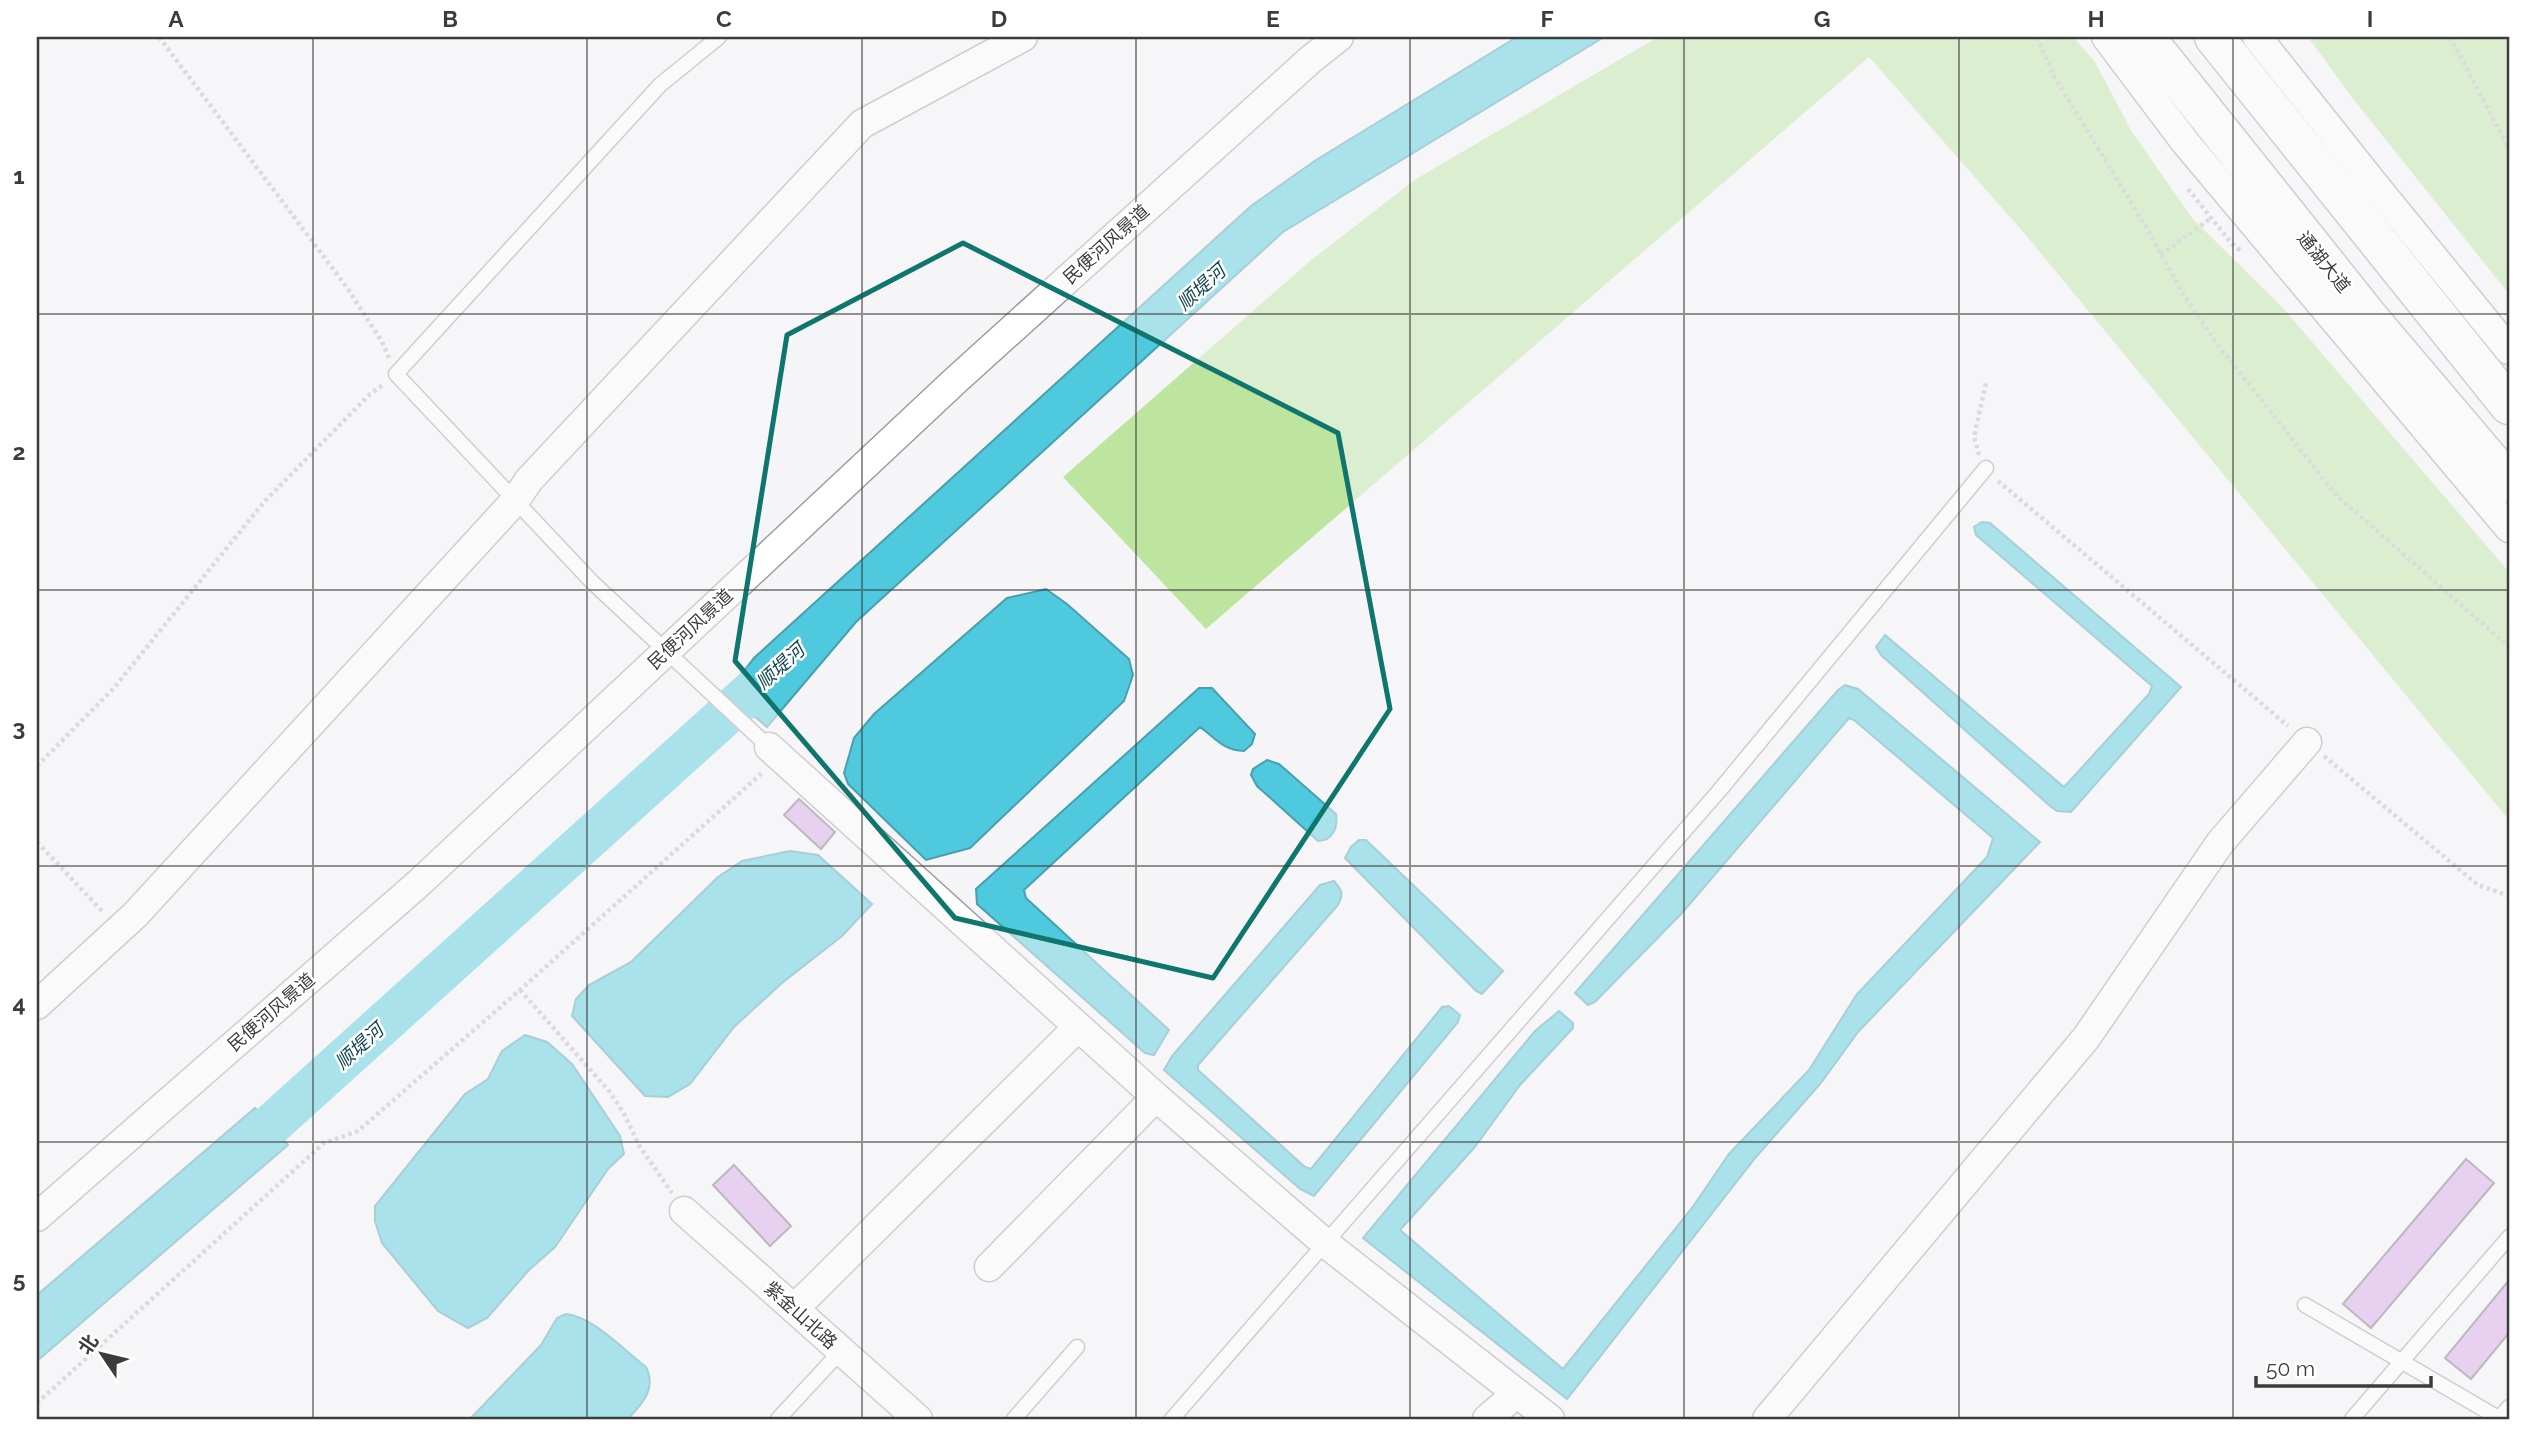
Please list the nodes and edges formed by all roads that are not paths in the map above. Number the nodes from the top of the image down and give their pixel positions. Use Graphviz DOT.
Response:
graph roads {
  1 [pos="719,37"];
  2 [pos="1023,37"];
  3 [pos="1339,37"];
  4 [pos="2106,37"];
  5 [pos="2145,37"];
  6 [pos="2214,37"];
  7 [pos="2258,37"];
  8 [pos="2509,350"];
  9 [pos="2509,405"];
  10 [pos="1986,468"];
  11 [pos="2509,483"];
  12 [pos="514,502"];
  13 [pos="2509,528"];
  14 [pos="672,657"];
  15 [pos="2307,742"];
  16 [pos="774,752"];
  17 [pos="37,1005"];
  18 [pos="1079,1027"];
  19 [pos="1156,1097"];
  20 [pos="684,1211"];
  21 [pos="37,1217"];
  22 [pos="2509,1237"];
  23 [pos="1325,1243"];
  24 [pos="989,1266"];
  25 [pos="2305,1305"];
  26 [pos="794,1310"];
  27 [pos="1077,1348"];
  28 [pos="841,1351"];
  29 [pos="2403,1362"];
  30 [pos="1517,1393"];
  31 [pos="2509,1407"];
  32 [pos="778,1419"];
  33 [pos="918,1419"];
  34 [pos="1014,1419"];
  35 [pos="1172,1419"];
  36 [pos="1487,1419"];
  37 [pos="1550,1419"];
  38 [pos="1768,1419"];
  39 [pos="2352,1419"];
  40 [pos="2500,1419"];
  1 -- 12 [label="lane"];
  2 -- 12 [label="street"];
  3 -- 14 [label="street, 民便河风景道"];
  4 -- 13 [label="street"];
  5 -- 11 [label="main road, 通湖大道"];
  6 -- 9 [label="main road"];
  7 -- 8 [label="street"];
  10 -- 23 [label="lane"];
  12 -- 14 [label="lane"];
  12 -- 17 [label="street"];
  14 -- 16 [label="lane"];
  14 -- 21 [label="street, 民便河风景道"];
  15 -- 38 [label="street"];
  16 -- 18 [label="street"];
  18 -- 19 [label="street"];
  18 -- 26 [label="street"];
  19 -- 23 [label="street"];
  19 -- 24 [label="street"];
  20 -- 26 [label="street, 紫金山北路"];
  22 -- 29 [label="lane"];
  23 -- 30 [label="street"];
  23 -- 35 [label="lane"];
  25 -- 29 [label="lane"];
  26 -- 28 [label="street, 紫金山北路"];
  27 -- 34 [label="lane"];
  28 -- 32 [label="lane"];
  28 -- 33 [label="street, 紫金山北路"];
  29 -- 39 [label="lane"];
  29 -- 40 [label="lane"];
  30 -- 36 [label="street"];
  30 -- 37 [label="street"];
  31 -- 40 [label="lane"];
}
